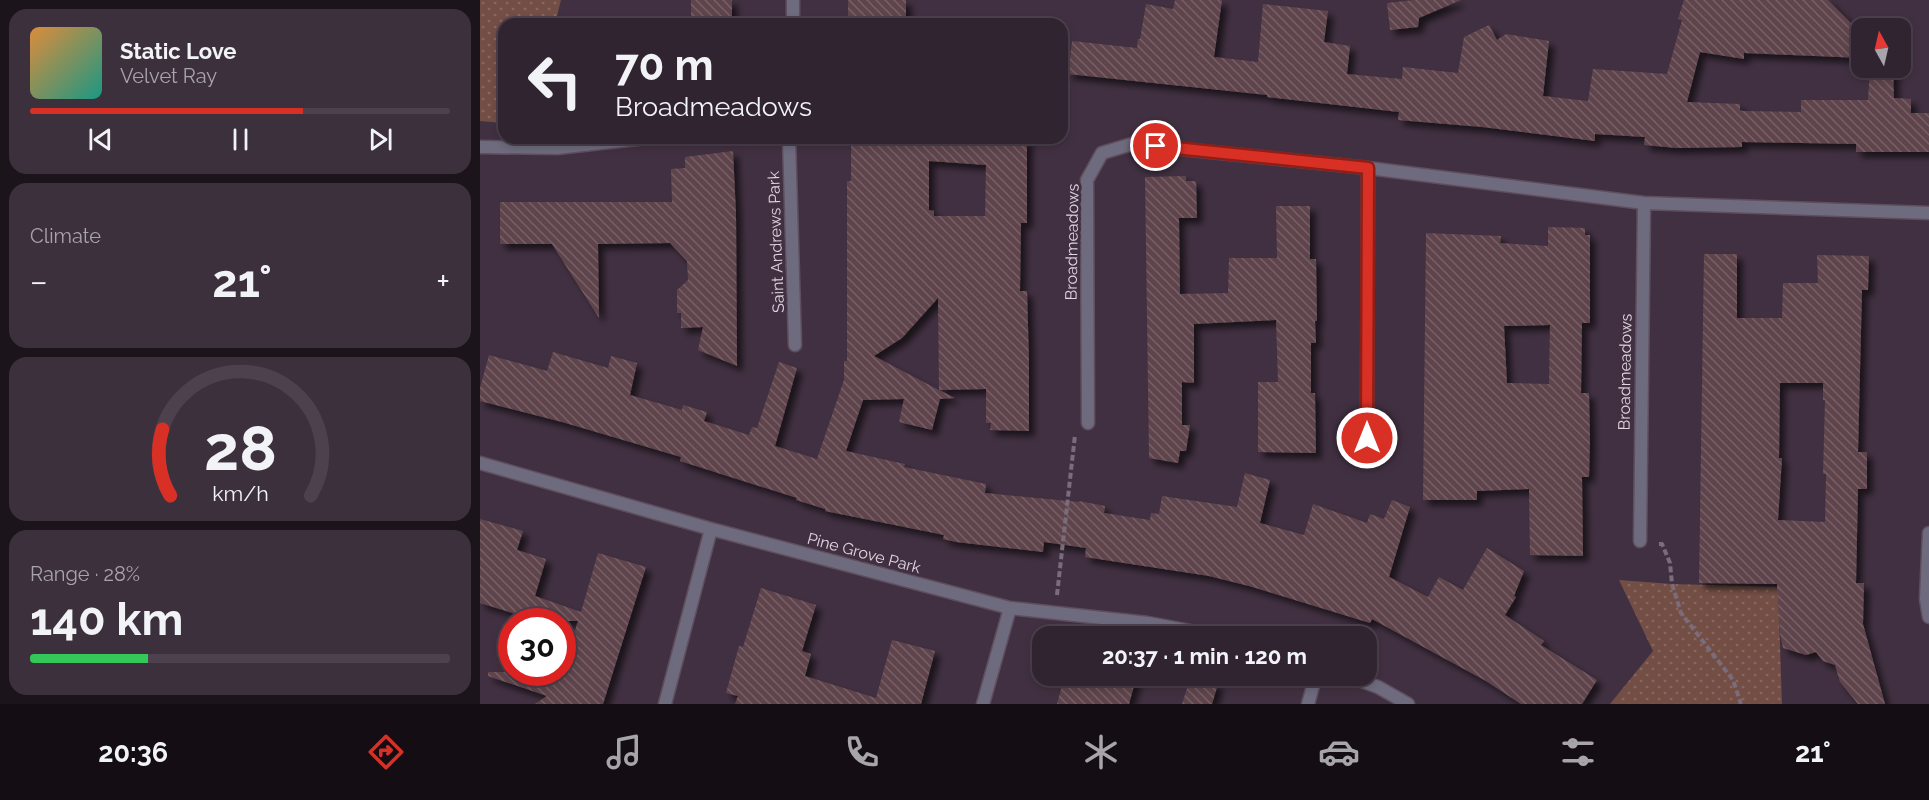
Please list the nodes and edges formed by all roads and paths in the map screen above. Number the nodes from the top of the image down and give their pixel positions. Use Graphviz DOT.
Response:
graph roads {
  1 [pos="794,0"];
  2 [pos="793,18"];
  3 [pos="592,144"];
  4 [pos="789,144"];
  5 [pos="480,147"];
  6 [pos="1368,168"];
  7 [pos="1644,203"];
  8 [pos="1929,213"];
  9 [pos="795,345"];
  10 [pos="1089,423"];
  11 [pos="1367,438"];
  12 [pos="480,463"];
  13 [pos="711,530"];
  14 [pos="1929,533"];
  15 [pos="1640,542"];
  16 [pos="1010,608"];
  17 [pos="1055,613"];
  18 [pos="1929,617"];
  19 [pos="1164,626"];
  20 [pos="1313,686"];
  21 [pos="1375,686"];
  22 [pos="665,704"];
  23 [pos="983,704"];
  24 [pos="1308,704"];
  25 [pos="1408,704"];
  26 [pos="1741,704"];
  1 -- 2 [label="street"];
  3 -- 5 [label="street"];
  4 -- 9 [label="street, Saint Andrews Park"];
  6 -- 7 [label="street, Broadmeadows"];
  6 -- 10 [label="street, Broadmeadows"];
  6 -- 11 [label="street"];
  7 -- 8 [label="street, Broadmeadows"];
  7 -- 15 [label="street, Broadmeadows"];
  10 -- 17 [label="path"];
  12 -- 13 [label="street, Pine Grove Park"];
  13 -- 16 [label="street, Pine Grove Park"];
  13 -- 22 [label="street"];
  14 -- 18 [label="street"];
  15 -- 26 [label="path"];
  16 -- 17 [label="street, Pine Grove Park"];
  16 -- 23 [label="street"];
  17 -- 19 [label="street, Pine Grove Park"];
  20 -- 24 [label="street"];
  21 -- 25 [label="street"];
}
